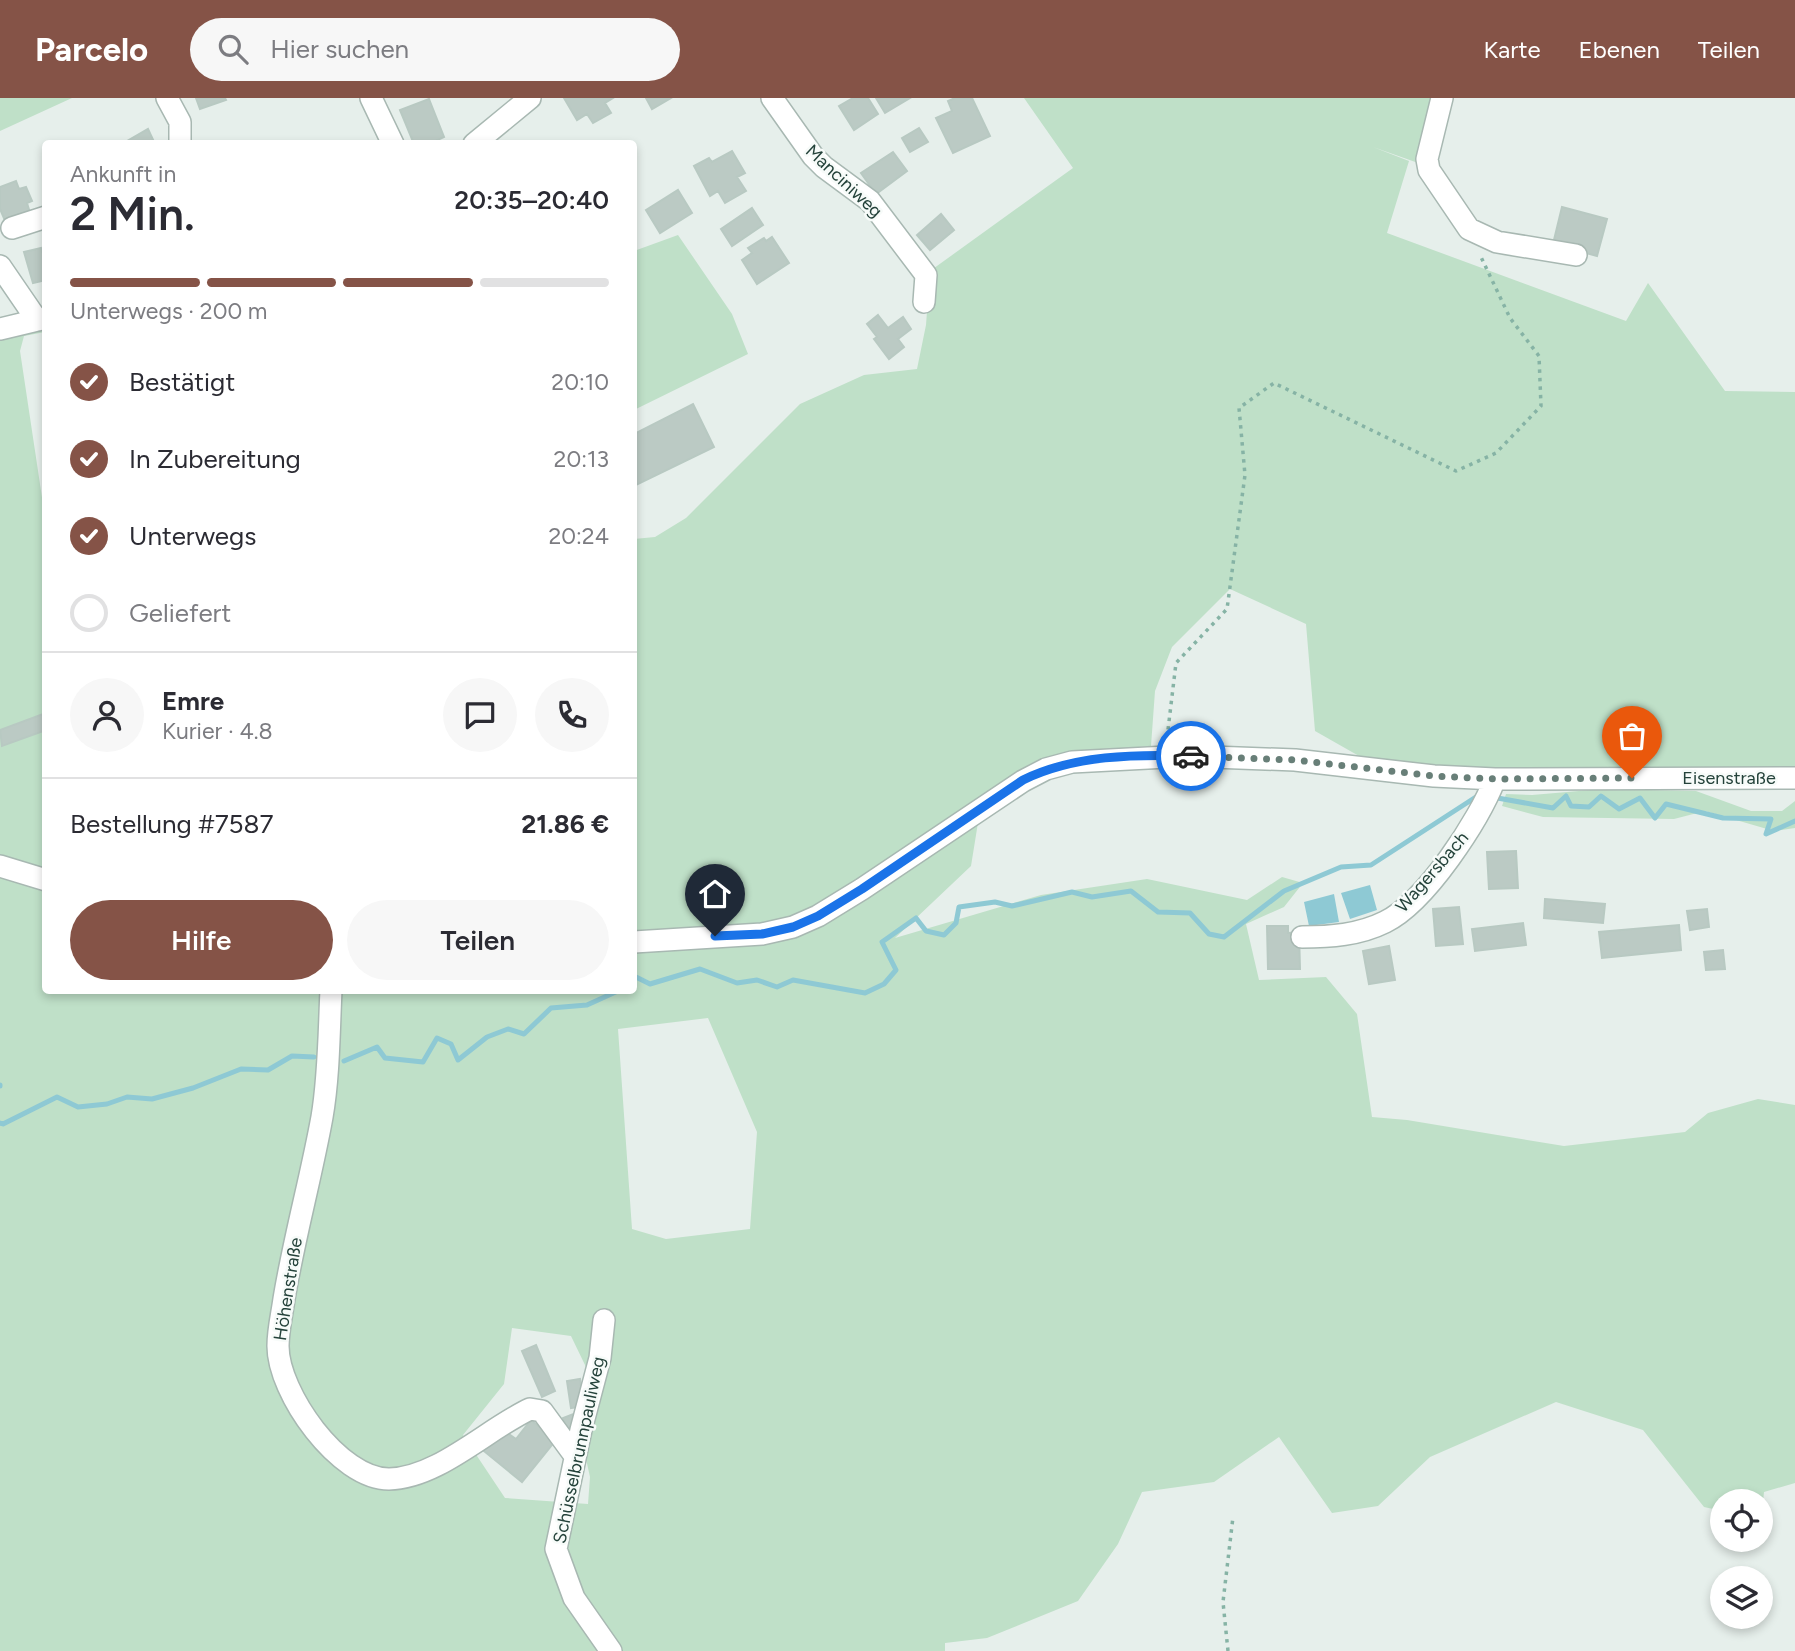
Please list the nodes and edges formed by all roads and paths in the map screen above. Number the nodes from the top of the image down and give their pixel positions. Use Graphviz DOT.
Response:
graph roads {
  1 [pos="167,98"];
  2 [pos="371,98"];
  3 [pos="530,98"];
  4 [pos="772,98"];
  5 [pos="1442,98"];
  6 [pos="180,140"];
  7 [pos="391,140"];
  8 [pos="481,140"];
  9 [pos="42,218"];
  10 [pos="12,228"];
  11 [pos="1469,229"];
  12 [pos="1576,254"];
  13 [pos="0,266"];
  14 [pos="924,302"];
  15 [pos="41,319"];
  16 [pos="0,328"];
  17 [pos="1165,757"];
  18 [pos="1795,778"];
  19 [pos="1490,790"];
  20 [pos="0,866"];
  21 [pos="42,879"];
  22 [pos="1302,937"];
  23 [pos="637,942"];
  24 [pos="331,994"];
  25 [pos="604,1320"];
  26 [pos="575,1456"];
  27 [pos="1233,1517"];
  28 [pos="611,1651"];
  29 [pos="1228,1651"];
  1 -- 6 [label="street"];
  2 -- 7 [label="street"];
  3 -- 8 [label="street"];
  4 -- 14 [label="street, Manciniweg"];
  5 -- 11 [label="street"];
  9 -- 10 [label="street"];
  11 -- 12 [label="street"];
  11 -- 17 [label="path"];
  13 -- 15 [label="street"];
  15 -- 16 [label="street"];
  17 -- 19 [label="street, Eisenstraße"];
  17 -- 23 [label="street, Eisenstraße"];
  18 -- 19 [label="street, Eisenstraße"];
  19 -- 22 [label="street, Wagersbach"];
  20 -- 21 [label="street"];
  24 -- 26 [label="street, Höhenstraße"];
  25 -- 26 [label="street, Schüsselbrunnpauliweg"];
  26 -- 28 [label="street, Schüsselbrunnpauliweg"];
  27 -- 29 [label="path"];
}
